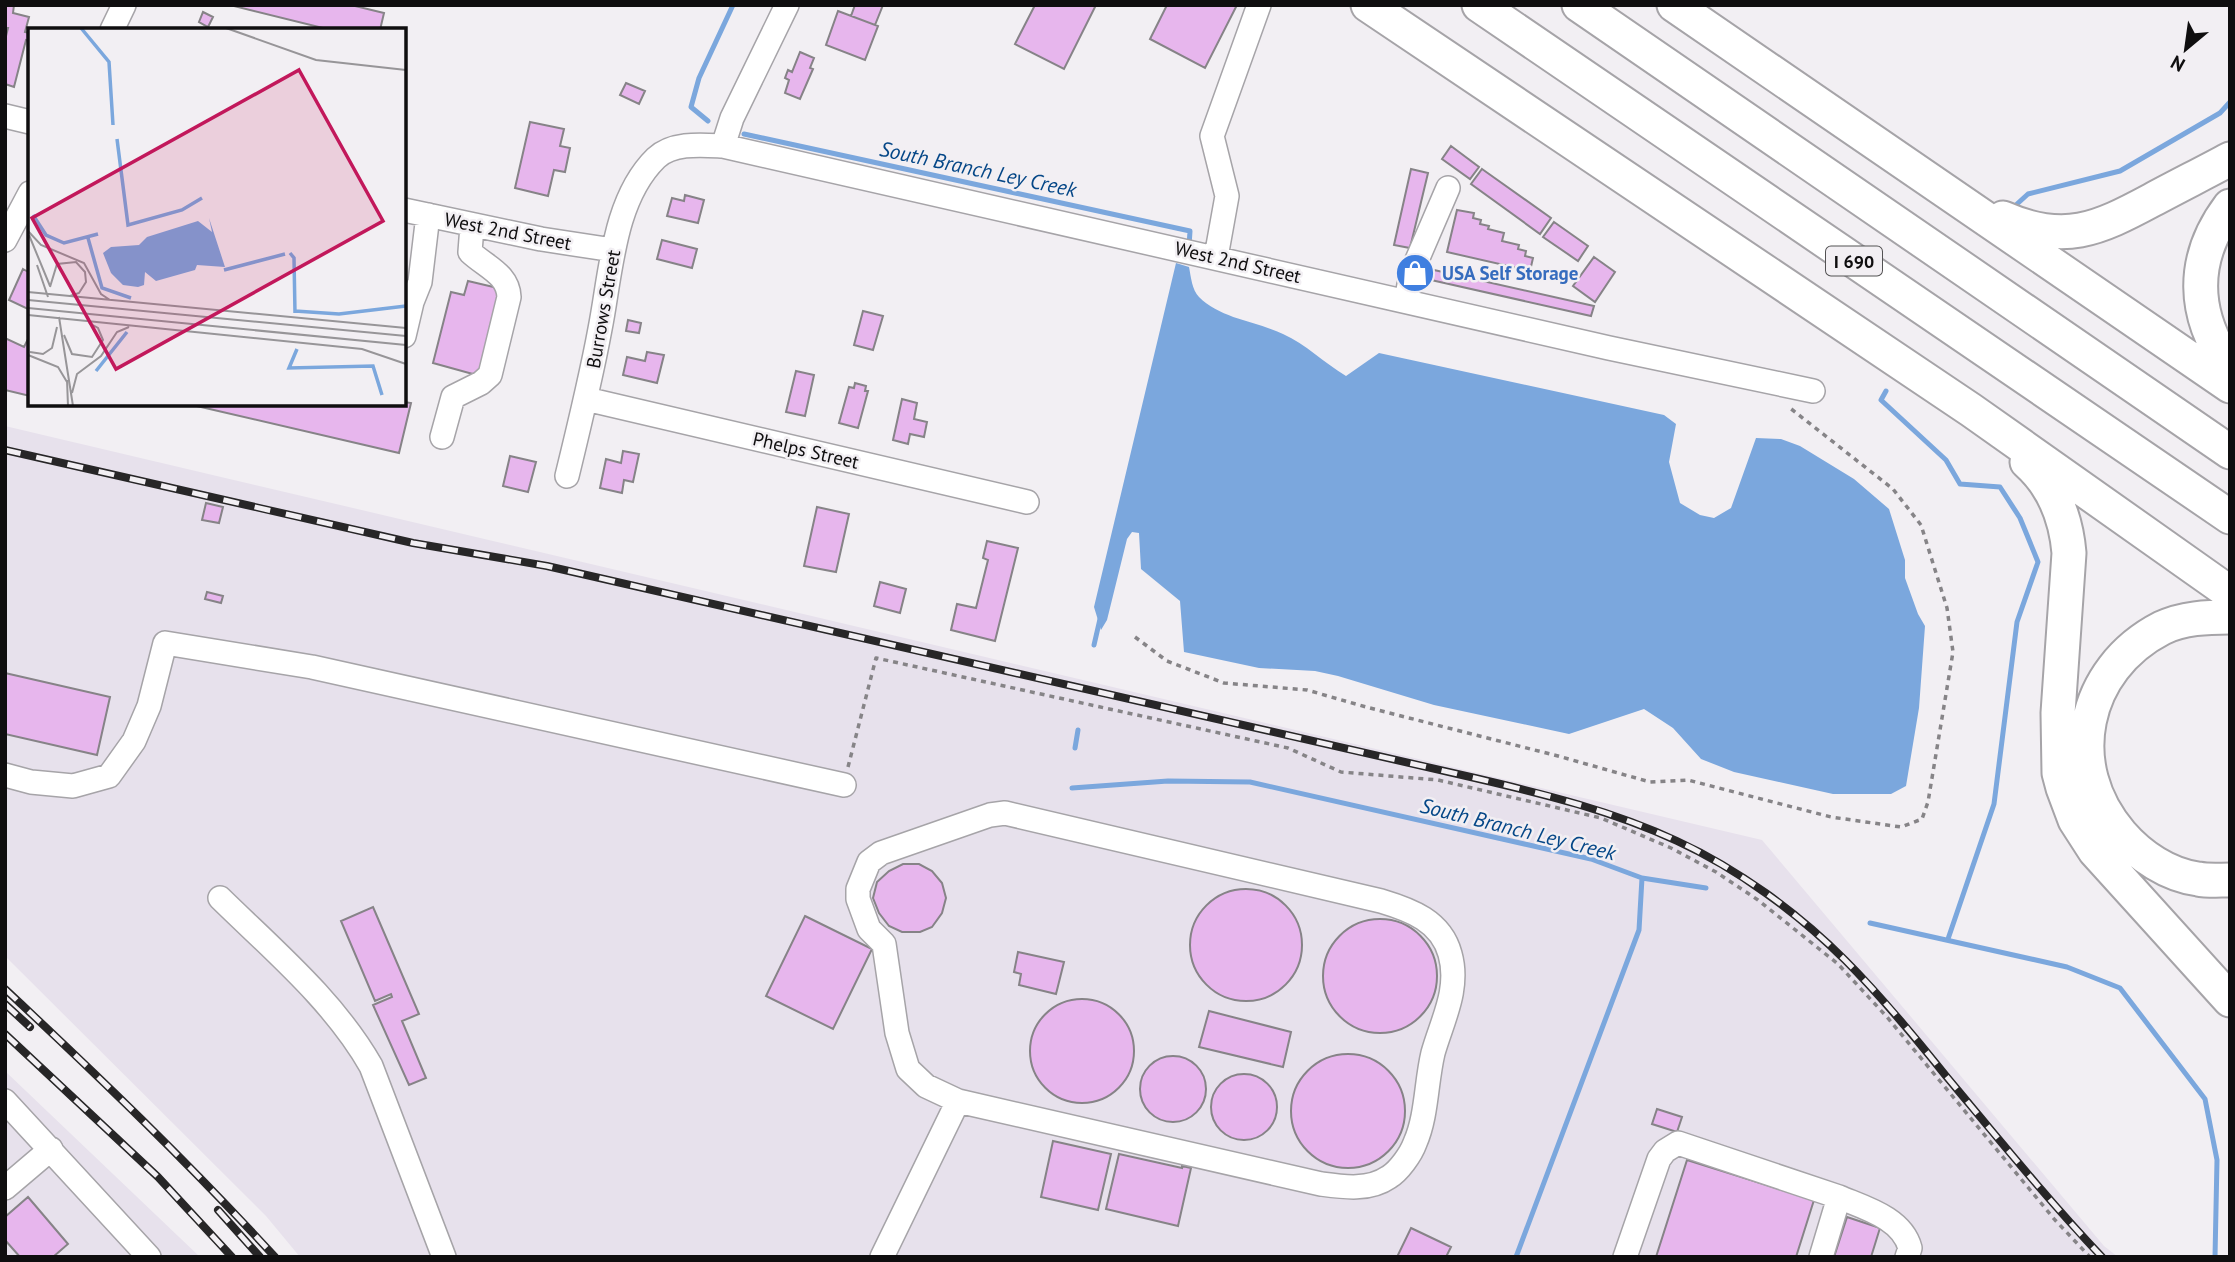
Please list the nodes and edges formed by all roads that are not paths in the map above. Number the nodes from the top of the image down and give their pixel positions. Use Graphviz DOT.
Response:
graph roads {
  1 [pos="124,5"];
  2 [pos="787,5"];
  3 [pos="1259,5"];
  4 [pos="1367,5"];
  5 [pos="1388,5"];
  6 [pos="1479,5"];
  7 [pos="1578,5"];
  8 [pos="1674,5"];
  9 [pos="113,28"];
  10 [pos="1493,91"];
  11 [pos="5,116"];
  12 [pos="28,122"];
  13 [pos="723,146"];
  14 [pos="664,153"];
  15 [pos="2230,159"];
  16 [pos="1915,172"];
  17 [pos="1448,188"];
  18 [pos="28,197"];
  19 [pos="2230,206"];
  20 [pos="406,210"];
  21 [pos="428,215"];
  22 [pos="472,226"];
  23 [pos="5,240"];
  24 [pos="613,250"];
  25 [pos="1216,257"];
  26 [pos="1406,301"];
  27 [pos="406,328"];
  28 [pos="2230,369"];
  29 [pos="2230,386"];
  30 [pos="1813,391"];
  31 [pos="586,399"];
  32 [pos="1971,410"];
  33 [pos="442,437"];
  34 [pos="2230,452"];
  35 [pos="567,476"];
  36 [pos="1027,502"];
  37 [pos="2230,517"];
  38 [pos="2230,593"];
  39 [pos="2230,617"];
  40 [pos="5,775"];
  41 [pos="844,785"];
  42 [pos="2230,880"];
  43 [pos="220,898"];
  44 [pos="2230,1000"];
  45 [pos="5,1101"];
  46 [pos="958,1101"];
  47 [pos="51,1149"];
  48 [pos="5,1188"];
  49 [pos="1839,1197"];
  50 [pos="149,1257"];
  51 [pos="444,1257"];
  52 [pos="882,1257"];
  53 [pos="1625,1257"];
  54 [pos="1821,1257"];
  55 [pos="1907,1257"];
  1 -- 9 [label="street"];
  2 -- 13 [label="street"];
  3 -- 25 [label="street"];
  4 -- 10 [label="highway"];
  5 -- 10 [label="highway"];
  6 -- 37 [label="highway, I 690"];
  7 -- 34 [label="highway, I 690"];
  8 -- 16 [label="highway"];
  10 -- 32 [label="highway"];
  11 -- 12 [label="street"];
  13 -- 14 [label="street, West 2nd Street"];
  13 -- 25 [label="street, West 2nd Street"];
  14 -- 24 [label="street, Burrows Street"];
  15 -- 16 [label="highway"];
  16 -- 29 [label="highway"];
  17 -- 26 [label="street"];
  18 -- 23 [label="street"];
  19 -- 28 [label="highway"];
  20 -- 21 [label="street, West 2nd Street"];
  21 -- 22 [label="street, West 2nd Street"];
  21 -- 27 [label="street"];
  22 -- 24 [label="street, West 2nd Street"];
  22 -- 33 [label="street"];
  24 -- 31 [label="street, Burrows Street"];
  25 -- 26 [label="street, West 2nd Street"];
  26 -- 30 [label="street, West 2nd Street"];
  31 -- 35 [label="street, Burrows Street"];
  31 -- 36 [label="street, Phelps Street"];
  32 -- 38 [label="highway"];
  32 -- 44 [label="highway"];
  39 -- 42 [label="highway"];
  40 -- 41 [label="street"];
  43 -- 51 [label="street"];
  45 -- 47 [label="street"];
  46 -- 46 [label="street"];
  46 -- 52 [label="street"];
  47 -- 48 [label="street"];
  47 -- 50 [label="street"];
  49 -- 53 [label="street"];
  49 -- 54 [label="street"];
  49 -- 55 [label="street"];
}
